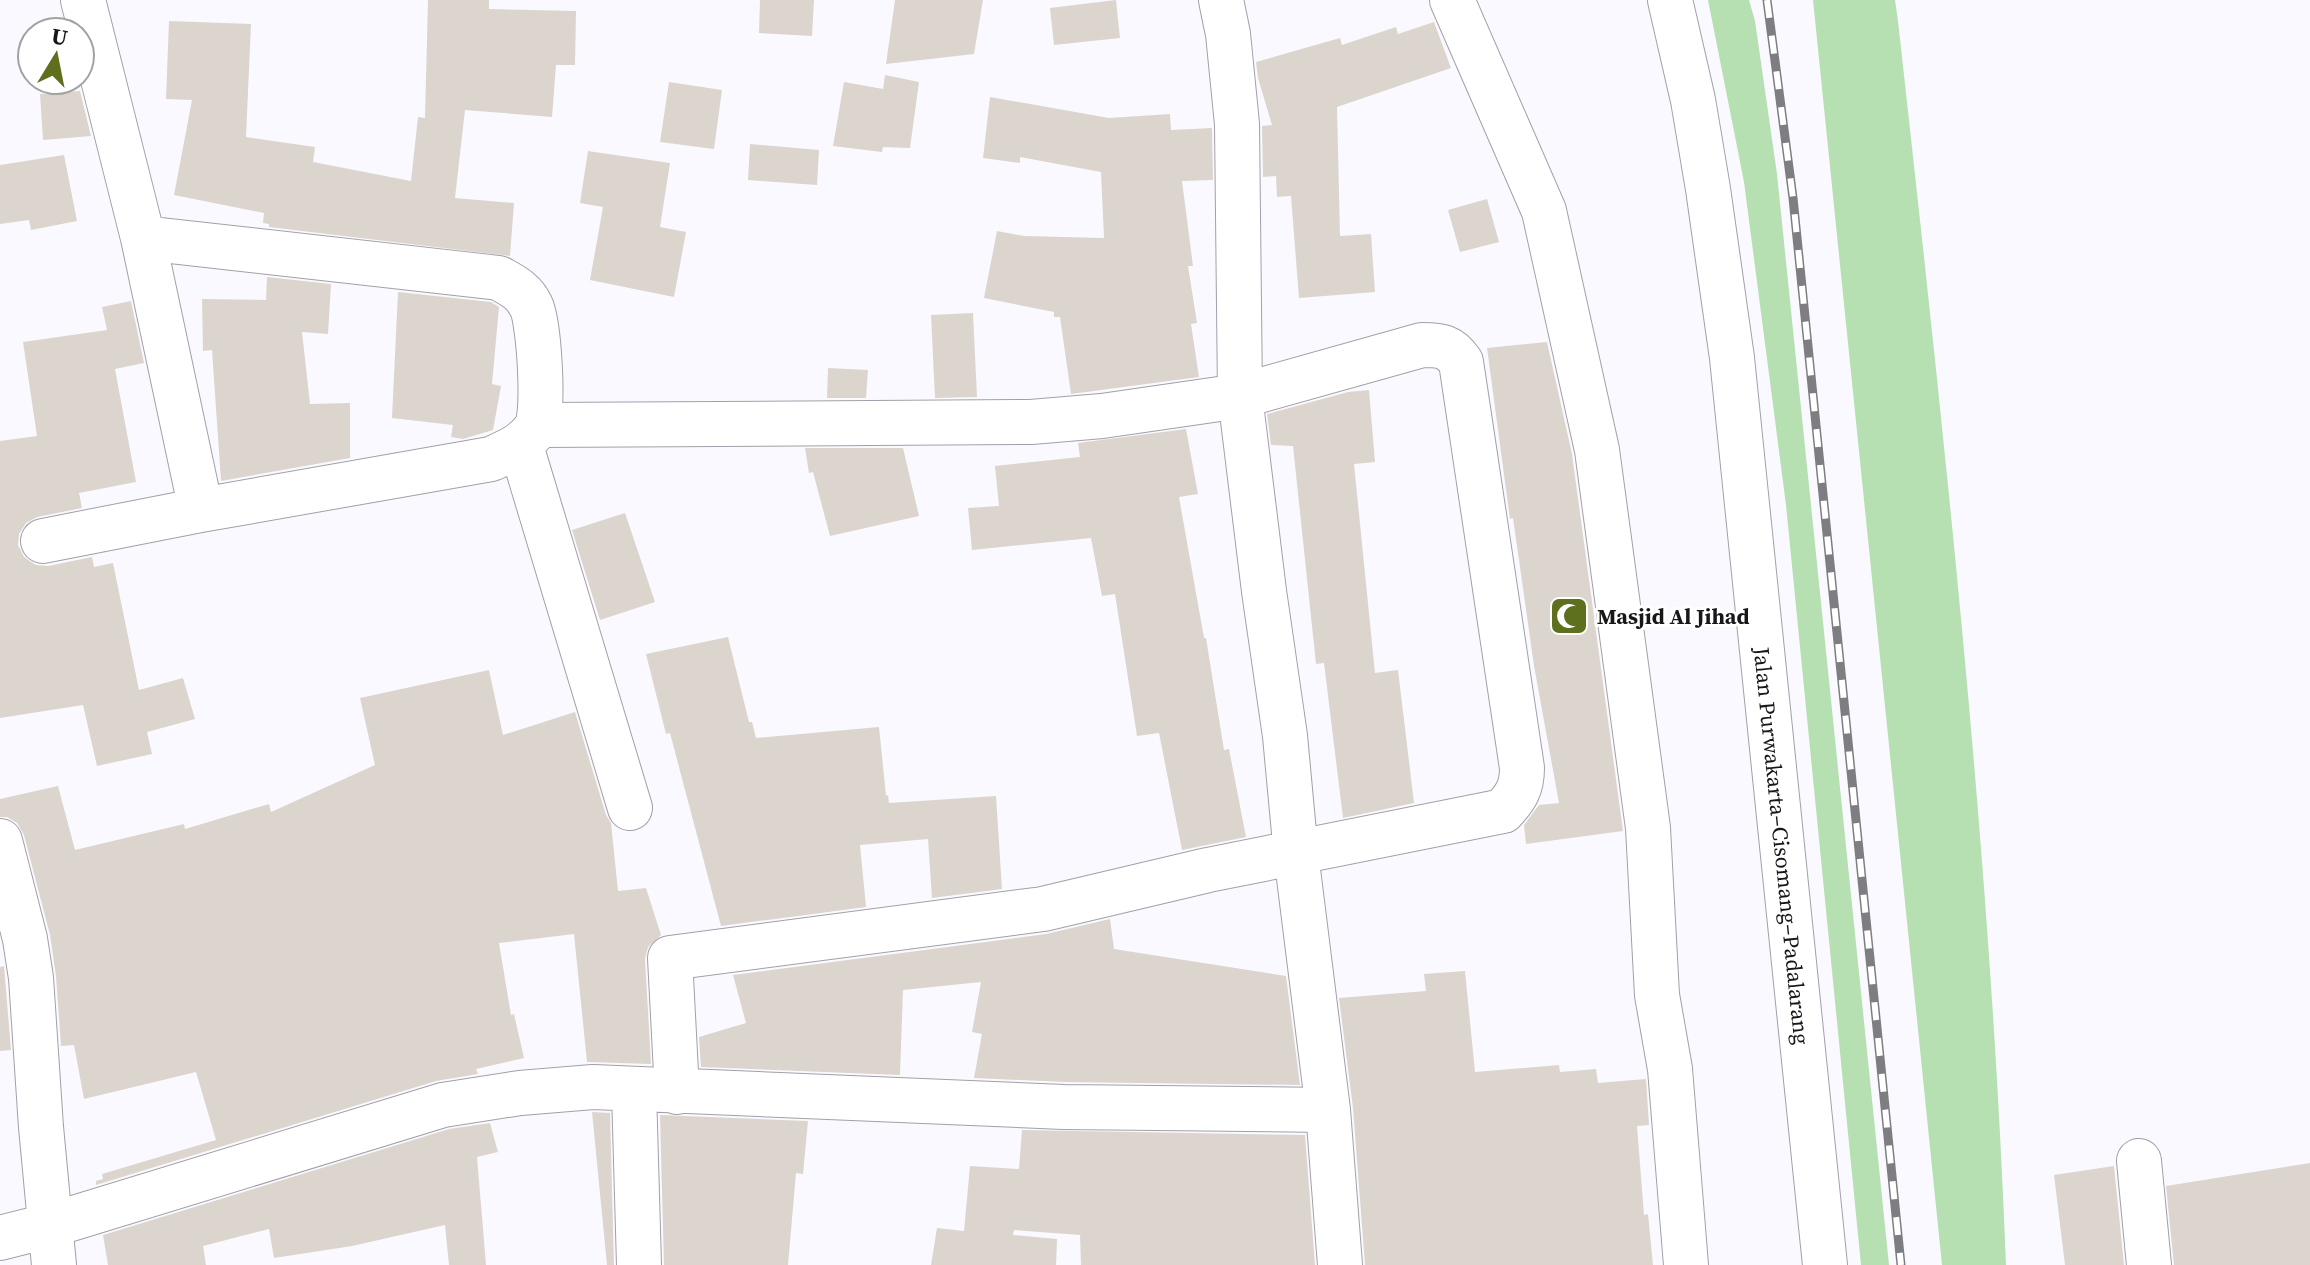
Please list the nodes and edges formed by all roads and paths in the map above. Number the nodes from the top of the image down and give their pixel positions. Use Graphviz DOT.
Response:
graph roads {
  1 [pos="83,0"];
  2 [pos="1221,0"];
  3 [pos="1452,0"];
  4 [pos="1670,0"];
  5 [pos="143,238"];
  6 [pos="1240,396"];
  7 [pos="530,436"];
  8 [pos="201,510"];
  9 [pos="43,541"];
  10 [pos="630,808"];
  11 [pos="0,841"];
  12 [pos="1296,854"];
  13 [pos="634,1091"];
  14 [pos="677,1092"];
  15 [pos="1328,1110"];
  16 [pos="2139,1161"];
  17 [pos="0,1238"];
  18 [pos="53,1245"];
  19 [pos="639,1265"];
  20 [pos="1340,1265"];
  21 [pos="1686,1265"];
  22 [pos="1825,1265"];
  23 [pos="2149,1265"];
  1 -- 5 [label="main road"];
  2 -- 6 [label="main road"];
  3 -- 21 [label="main road"];
  4 -- 22 [label="main road, Jalan Purwakarta–Cisomang–Padalarang"];
  5 -- 7 [label="main road"];
  5 -- 8 [label="main road"];
  6 -- 7 [label="main road"];
  6 -- 12 [label="main road"];
  6 -- 12 [label="main road"];
  7 -- 8 [label="main road"];
  7 -- 10 [label="main road"];
  8 -- 9 [label="main road"];
  11 -- 18 [label="main road"];
  12 -- 14 [label="main road"];
  12 -- 15 [label="main road"];
  13 -- 14 [label="main road"];
  13 -- 18 [label="main road"];
  13 -- 19 [label="main road"];
  14 -- 15 [label="main road"];
  15 -- 20 [label="main road"];
  16 -- 23 [label="main road"];
  17 -- 18 [label="main road"];
}
